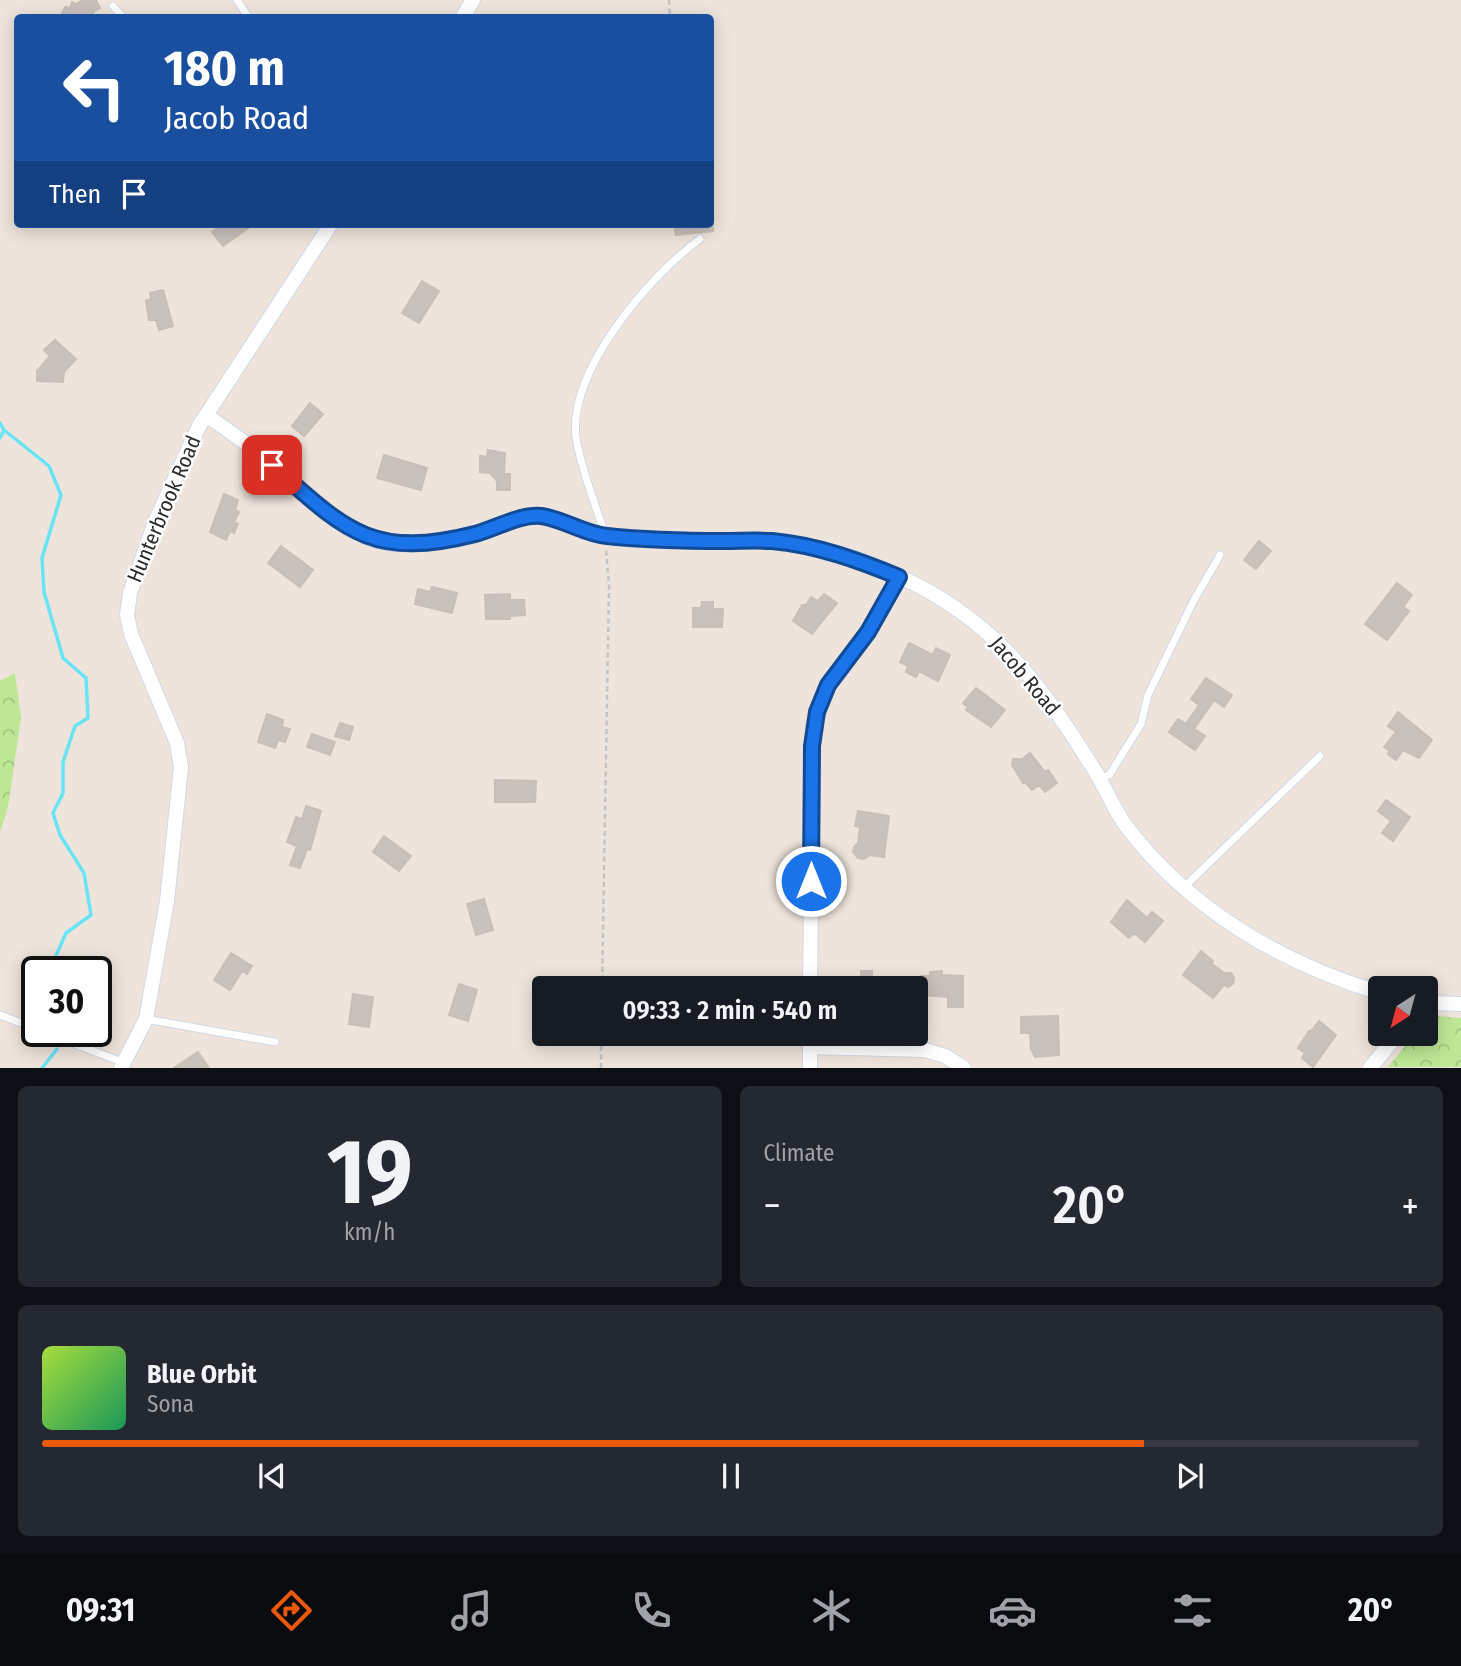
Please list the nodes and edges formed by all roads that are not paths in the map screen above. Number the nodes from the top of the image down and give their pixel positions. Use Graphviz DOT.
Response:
graph roads {
  1 [pos="113,6"];
  2 [pos="120,14"];
  3 [pos="328,228"];
  4 [pos="700,239"];
  5 [pos="206,415"];
  6 [pos="605,536"];
  7 [pos="1220,555"];
  8 [pos="899,577"];
  9 [pos="1320,756"];
  10 [pos="1100,780"];
  11 [pos="1182,888"];
  12 [pos="810,976"];
  13 [pos="1368,989"];
  14 [pos="1438,1003"];
  15 [pos="1461,1004"];
  16 [pos="0,1015"];
  17 [pos="146,1019"];
  18 [pos="21,1023"];
  19 [pos="275,1042"];
  20 [pos="811,1046"];
  21 [pos="874,1046"];
  22 [pos="1388,1046"];
  23 [pos="79,1047"];
  24 [pos="122,1065"];
  25 [pos="810,1068"];
  26 [pos="964,1068"];
  27 [pos="1370,1068"];
  1 -- 2 [label="lane"];
  3 -- 5 [label="street, Hunterbrook Road"];
  4 -- 6 [label="lane"];
  5 -- 6 [label="street, Jacob Road"];
  5 -- 17 [label="street, Hunterbrook Road"];
  6 -- 8 [label="street, Jacob Road"];
  7 -- 10 [label="lane"];
  8 -- 10 [label="street, Jacob Road"];
  8 -- 12 [label="street"];
  9 -- 11 [label="lane"];
  10 -- 11 [label="street, Jacob Road"];
  11 -- 13 [label="street, Jacob Road"];
  14 -- 15 [label="street"];
  16 -- 18 [label="lane"];
  17 -- 19 [label="lane"];
  17 -- 24 [label="street, Hunterbrook Road"];
  20 -- 25 [label="street"];
  21 -- 26 [label="street"];
  22 -- 27 [label="street"];
  23 -- 24 [label="lane"];
}
